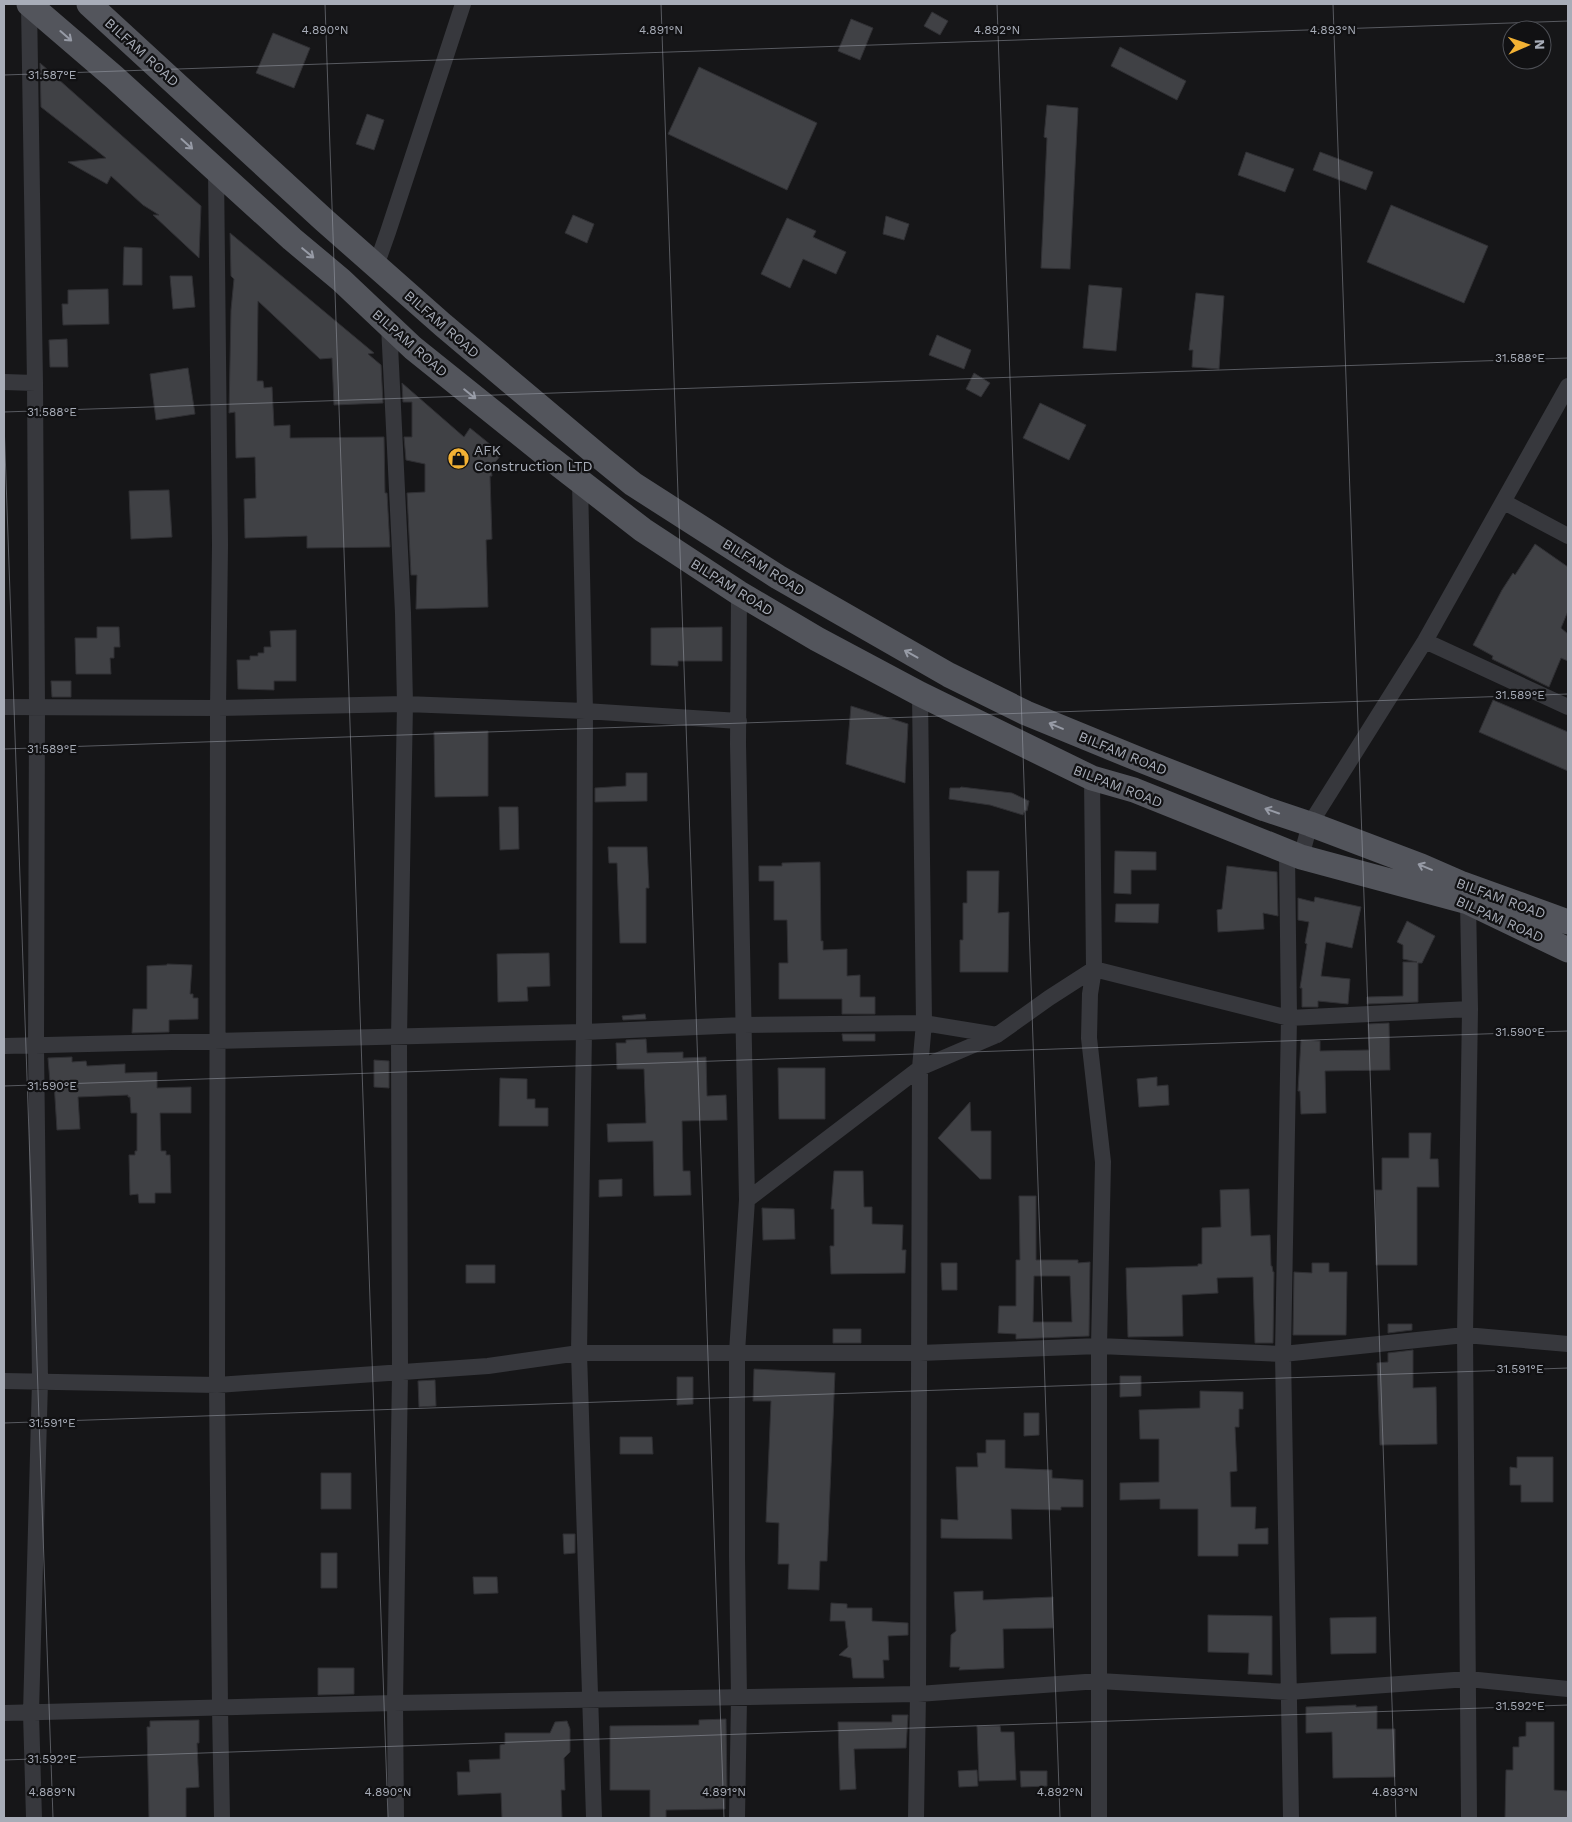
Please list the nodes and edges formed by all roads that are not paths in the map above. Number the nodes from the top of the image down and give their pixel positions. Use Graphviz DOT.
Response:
graph roads {
  1 [pos="29,4"];
  2 [pos="89,4"];
  3 [pos="463,4"];
  4 [pos="216,169"];
  5 [pos="376,266"];
  6 [pos="389,325"];
  7 [pos="4,382"];
  8 [pos="35,384"];
  9 [pos="1568,386"];
  10 [pos="580,482"];
  11 [pos="1504,502"];
  12 [pos="1568,536"];
  13 [pos="739,593"];
  14 [pos="1425,642"];
  15 [pos="920,694"];
  16 [pos="405,704"];
  17 [pos="4,707"];
  18 [pos="37,707"];
  19 [pos="1568,707"];
  20 [pos="218,708"];
  21 [pos="586,711"];
  22 [pos="739,721"];
  23 [pos="1092,778"];
  24 [pos="1310,824"];
  25 [pos="1294,855"];
  26 [pos="1464,892"];
  27 [pos="1568,922"];
  28 [pos="1568,950"];
  29 [pos="1094,969"];
  30 [pos="1470,1009"];
  31 [pos="1289,1018"];
  32 [pos="924,1023"];
  33 [pos="743,1025"];
  34 [pos="584,1032"];
  35 [pos="997,1035"];
  36 [pos="399,1037"];
  37 [pos="218,1041"];
  38 [pos="4,1046"];
  39 [pos="36,1046"];
  40 [pos="920,1068"];
  41 [pos="747,1200"];
  42 [pos="1465,1335"];
  43 [pos="1568,1344"];
  44 [pos="1099,1346"];
  45 [pos="737,1352"];
  46 [pos="579,1353"];
  47 [pos="920,1353"];
  48 [pos="1283,1354"];
  49 [pos="400,1373"];
  50 [pos="4,1381"];
  51 [pos="40,1381"];
  52 [pos="217,1385"];
  53 [pos="1468,1679"];
  54 [pos="1099,1681"];
  55 [pos="1568,1690"];
  56 [pos="1289,1692"];
  57 [pos="918,1694"];
  58 [pos="739,1698"];
  59 [pos="591,1700"];
  60 [pos="395,1703"];
  61 [pos="220,1708"];
  62 [pos="31,1713"];
  63 [pos="4,1714"];
  64 [pos="34,1818"];
  65 [pos="222,1818"];
  66 [pos="396,1818"];
  67 [pos="594,1818"];
  68 [pos="737,1818"];
  69 [pos="916,1818"];
  70 [pos="1099,1818"];
  71 [pos="1292,1818"];
  72 [pos="1469,1818"];
  1 -- 4 [label="main road, BILPAM ROAD, one-way"];
  1 -- 8 [label="street"];
  2 -- 5 [label="main road, BILFAM ROAD"];
  3 -- 5 [label="street"];
  4 -- 6 [label="main road, BILPAM ROAD, one-way"];
  4 -- 20 [label="street"];
  24 -- 5 [label="main road, BILFAM ROAD, one-way"];
  6 -- 10 [label="main road, BILPAM ROAD, one-way"];
  6 -- 16 [label="street"];
  7 -- 8 [label="street"];
  8 -- 18 [label="street"];
  9 -- 11 [label="street"];
  10 -- 13 [label="main road, BILPAM ROAD"];
  10 -- 21 [label="street"];
  11 -- 12 [label="street"];
  11 -- 14 [label="street"];
  13 -- 15 [label="main road, BILPAM ROAD"];
  13 -- 22 [label="street"];
  14 -- 19 [label="street"];
  14 -- 24 [label="street"];
  15 -- 23 [label="main road, BILPAM ROAD"];
  15 -- 32 [label="street"];
  16 -- 20 [label="street"];
  16 -- 21 [label="street"];
  16 -- 36 [label="street"];
  17 -- 18 [label="street"];
  18 -- 20 [label="street"];
  18 -- 39 [label="street"];
  20 -- 37 [label="street"];
  21 -- 22 [label="street"];
  21 -- 34 [label="street"];
  22 -- 33 [label="street"];
  23 -- 25 [label="main road, BILPAM ROAD"];
  23 -- 29 [label="street"];
  24 -- 25 [label="street"];
  26 -- 24 [label="main road, BILFAM ROAD, one-way"];
  25 -- 26 [label="main road, BILPAM ROAD"];
  25 -- 31 [label="street"];
  26 -- 27 [label="main road, BILFAM ROAD"];
  26 -- 28 [label="main road, BILPAM ROAD"];
  26 -- 30 [label="street"];
  29 -- 31 [label="street"];
  29 -- 35 [label="street"];
  29 -- 44 [label="street"];
  30 -- 31 [label="street"];
  30 -- 42 [label="street"];
  31 -- 48 [label="street"];
  32 -- 33 [label="street"];
  32 -- 35 [label="street"];
  32 -- 40 [label="street"];
  33 -- 34 [label="street"];
  33 -- 41 [label="street"];
  34 -- 36 [label="street"];
  34 -- 46 [label="street"];
  35 -- 40 [label="street"];
  36 -- 37 [label="street"];
  36 -- 49 [label="street"];
  37 -- 39 [label="street"];
  37 -- 52 [label="street"];
  38 -- 39 [label="street"];
  39 -- 51 [label="street"];
  40 -- 41 [label="street"];
  40 -- 47 [label="street"];
  41 -- 45 [label="street"];
  42 -- 43 [label="street"];
  42 -- 48 [label="street"];
  42 -- 53 [label="street"];
  44 -- 47 [label="street"];
  44 -- 48 [label="street"];
  44 -- 54 [label="street"];
  45 -- 46 [label="street"];
  45 -- 47 [label="street"];
  45 -- 58 [label="street"];
  46 -- 49 [label="street"];
  46 -- 59 [label="street"];
  47 -- 57 [label="street"];
  48 -- 56 [label="street"];
  49 -- 52 [label="street"];
  49 -- 60 [label="street"];
  50 -- 51 [label="street"];
  51 -- 52 [label="street"];
  51 -- 62 [label="street"];
  52 -- 61 [label="street"];
  53 -- 55 [label="street"];
  53 -- 56 [label="street"];
  53 -- 72 [label="street"];
  54 -- 56 [label="street"];
  54 -- 57 [label="street"];
  54 -- 70 [label="street"];
  56 -- 71 [label="street"];
  57 -- 58 [label="street"];
  57 -- 69 [label="street"];
  58 -- 59 [label="street"];
  58 -- 68 [label="street"];
  59 -- 60 [label="street"];
  59 -- 67 [label="street"];
  60 -- 61 [label="street"];
  60 -- 66 [label="street"];
  61 -- 62 [label="street"];
  61 -- 65 [label="street"];
  62 -- 63 [label="street"];
  62 -- 64 [label="street"];
}
